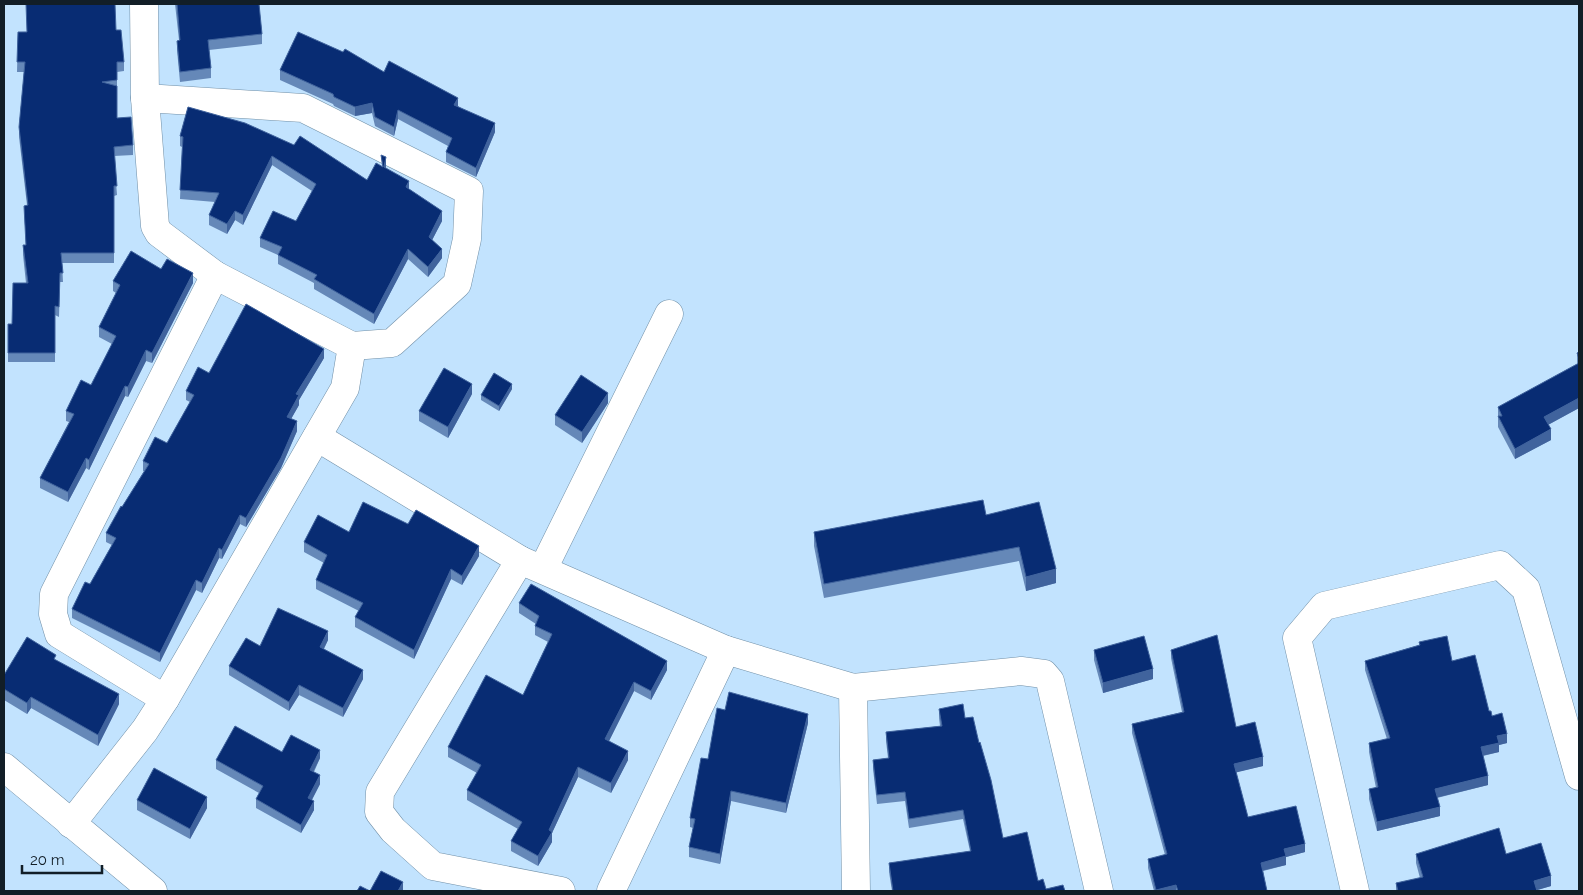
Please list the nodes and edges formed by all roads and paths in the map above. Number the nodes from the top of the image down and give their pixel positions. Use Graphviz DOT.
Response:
graph roads {
  1 [pos="144,4"];
  2 [pos="145,98"];
  3 [pos="215,275"];
  4 [pos="669,314"];
  5 [pos="352,346"];
  6 [pos="317,436"];
  7 [pos="531,564"];
  8 [pos="726,650"];
  9 [pos="853,688"];
  10 [pos="166,699"];
  11 [pos="4,767"];
  12 [pos="1579,776"];
  13 [pos="71,824"];
  14 [pos="153,891"];
  15 [pos="561,891"];
  16 [pos="611,891"];
  17 [pos="856,891"];
  18 [pos="1099,891"];
  19 [pos="1355,891"];
  1 -- 2 [label="street"];
  2 -- 3 [label="street"];
  2 -- 5 [label="street"];
  3 -- 5 [label="street"];
  3 -- 10 [label="street"];
  4 -- 7 [label="street"];
  5 -- 6 [label="street"];
  6 -- 7 [label="street"];
  6 -- 10 [label="street"];
  7 -- 8 [label="street"];
  7 -- 15 [label="street"];
  8 -- 9 [label="street"];
  8 -- 16 [label="street"];
  9 -- 17 [label="street"];
  9 -- 18 [label="street"];
  10 -- 13 [label="street"];
  11 -- 13 [label="street"];
  12 -- 19 [label="street"];
  13 -- 14 [label="street"];
}
